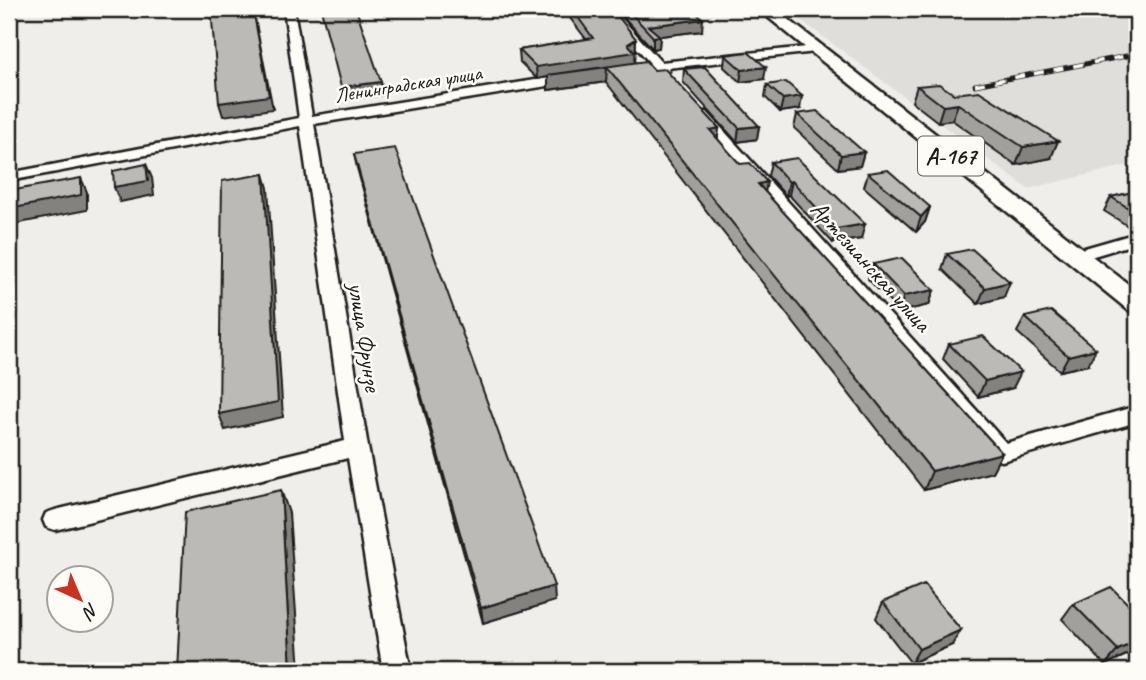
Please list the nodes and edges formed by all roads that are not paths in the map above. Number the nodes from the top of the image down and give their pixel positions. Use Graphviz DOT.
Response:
graph roads {
  1 [pos="289,9"];
  2 [pos="608,9"];
  3 [pos="766,9"];
  4 [pos="816,48"];
  5 [pos="657,65"];
  6 [pos="615,71"];
  7 [pos="587,76"];
  8 [pos="674,83"];
  9 [pos="692,104"];
  10 [pos="306,121"];
  11 [pos="9,177"];
  12 [pos="1137,238"];
  13 [pos="1076,256"];
  14 [pos="1137,304"];
  15 [pos="1137,414"];
  16 [pos="357,447"];
  17 [pos="55,520"];
  18 [pos="397,671"];
  1 -- 10 [label="street, улица Фрунзе"];
  2 -- 5 [label="street"];
  3 -- 4 [label="highway, А-167"];
  4 -- 5 [label="street"];
  4 -- 13 [label="highway, А-167"];
  5 -- 6 [label="street"];
  5 -- 8 [label="street"];
  7 -- 10 [label="street, Ленинградская улица"];
  9 -- 15 [label="street, Артезианская улица"];
  10 -- 11 [label="street, Ленинградская улица"];
  10 -- 16 [label="street, улица Фрунзе"];
  12 -- 13 [label="street"];
  13 -- 14 [label="highway, А-167"];
  16 -- 17 [label="street"];
  16 -- 18 [label="street, улица Фрунзе"];
}
